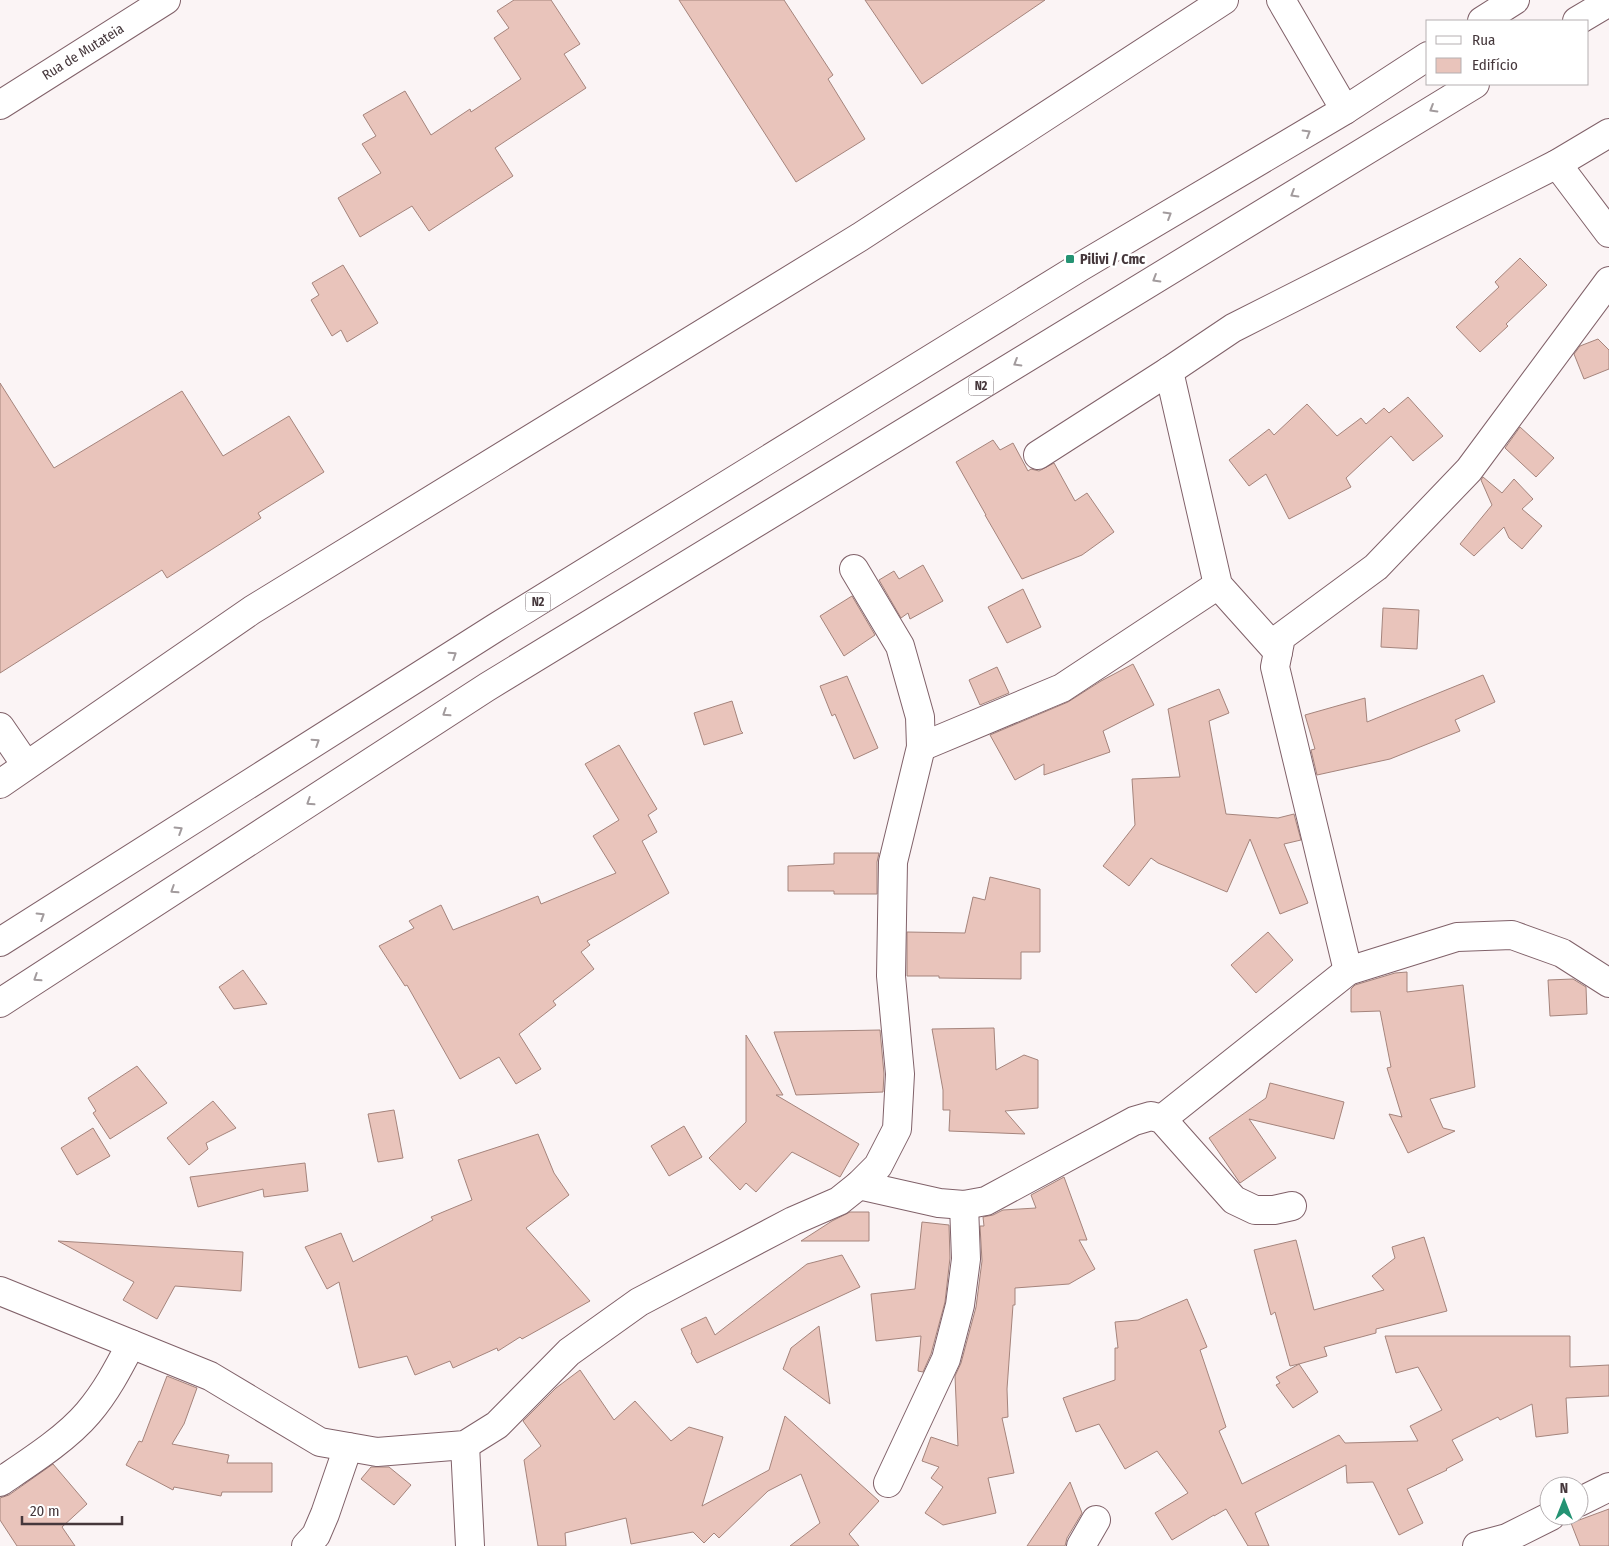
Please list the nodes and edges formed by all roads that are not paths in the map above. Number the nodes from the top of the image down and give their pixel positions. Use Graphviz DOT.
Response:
graph roads {
  1 [pos="166,0"];
  2 [pos="1224,0"];
  3 [pos="1281,0"];
  4 [pos="1514,0"];
  5 [pos="1609,2"];
  6 [pos="1484,20"];
  7 [pos="1579,20"];
  8 [pos="1426,57"];
  9 [pos="1473,85"];
  10 [pos="0,104"];
  11 [pos="1345,110"];
  12 [pos="1609,132"];
  13 [pos="1557,164"];
  14 [pos="1609,233"];
  15 [pos="1609,281"];
  16 [pos="1169,371"];
  17 [pos="1038,455"];
  18 [pos="854,569"];
  19 [pos="1218,585"];
  20 [pos="1278,652"];
  21 [pos="0,727"];
  22 [pos="921,748"];
  23 [pos="26,765"];
  24 [pos="0,784"];
  25 [pos="0,942"];
  26 [pos="1348,971"];
  27 [pos="1609,983"];
  28 [pos="0,1003"];
  29 [pos="1162,1119"];
  30 [pos="859,1185"];
  31 [pos="964,1205"];
  32 [pos="1292,1206"];
  33 [pos="0,1292"];
  34 [pos="131,1344"];
  35 [pos="465,1445"];
  36 [pos="348,1447"];
  37 [pos="0,1482"];
  38 [pos="888,1482"];
  39 [pos="1609,1487"];
  40 [pos="1589,1497"];
  41 [pos="1096,1520"];
  42 [pos="1539,1522"];
  43 [pos="306,1546"];
  44 [pos="470,1546"];
  45 [pos="1081,1546"];
  46 [pos="1477,1546"];
  1 -- 10 [label="main road, Rua de Mutateia"];
  2 -- 23 [label="main road"];
  3 -- 11 [label="main road"];
  4 -- 6 [label="main road"];
  5 -- 7 [label="main road"];
  8 -- 11 [label="main road, N2"];
  9 -- 28 [label="main road, N2, one-way"];
  25 -- 11 [label="main road, N2, one-way"];
  12 -- 13 [label="main road"];
  13 -- 14 [label="main road"];
  13 -- 16 [label="main road"];
  15 -- 20 [label="main road"];
  16 -- 17 [label="main road"];
  16 -- 19 [label="main road"];
  18 -- 22 [label="main road"];
  19 -- 20 [label="main road"];
  19 -- 22 [label="main road"];
  20 -- 26 [label="main road"];
  21 -- 23 [label="main road"];
  22 -- 30 [label="main road"];
  23 -- 24 [label="main road"];
  26 -- 27 [label="main road"];
  26 -- 29 [label="main road"];
  29 -- 31 [label="main road"];
  29 -- 32 [label="main road"];
  30 -- 31 [label="main road"];
  30 -- 35 [label="main road"];
  31 -- 38 [label="main road"];
  33 -- 34 [label="main road"];
  34 -- 36 [label="main road"];
  34 -- 37 [label="main road"];
  35 -- 36 [label="main road"];
  35 -- 44 [label="main road"];
  36 -- 43 [label="main road"];
  39 -- 40 [label="main road"];
  41 -- 45 [label="main road"];
  42 -- 46 [label="main road"];
}
